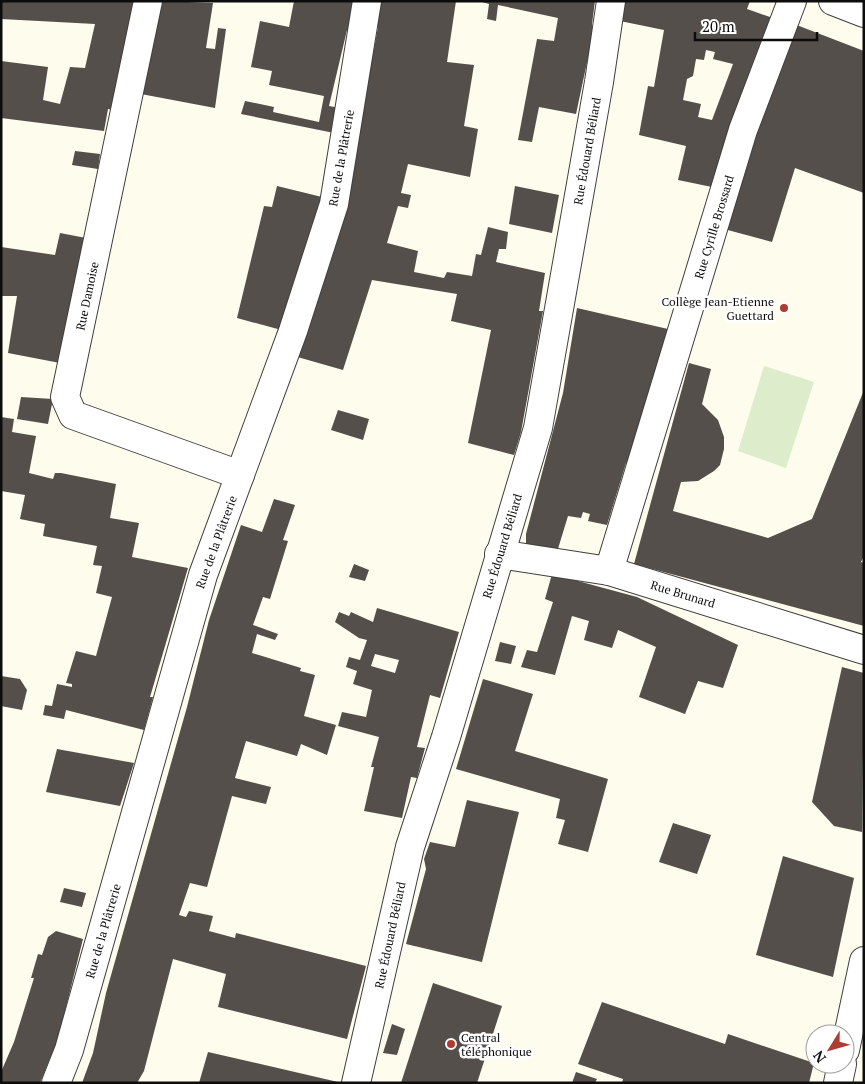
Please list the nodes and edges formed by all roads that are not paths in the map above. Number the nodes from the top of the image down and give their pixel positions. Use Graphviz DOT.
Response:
graph roads {
  1 [pos="148,1"];
  2 [pos="368,1"];
  3 [pos="611,1"];
  4 [pos="792,1"];
  5 [pos="833,1"];
  6 [pos="864,13"];
  7 [pos="240,475"];
  8 [pos="499,554"];
  9 [pos="609,571"];
  10 [pos="864,650"];
  11 [pos="864,961"];
  12 [pos="851,1024"];
  13 [pos="56,1083"];
  14 [pos="356,1083"];
  1 -- 7 [label="street, Rue Damoise"];
  2 -- 7 [label="street, Rue de la Plâtrerie"];
  3 -- 8 [label="street, Rue Édouard Béliard"];
  4 -- 9 [label="street, Rue Cyrille Brossard"];
  5 -- 6 [label="street"];
  7 -- 13 [label="street, Rue de la Plâtrerie"];
  8 -- 9 [label="street, Rue Brunard"];
  8 -- 14 [label="street, Rue Édouard Béliard"];
  9 -- 10 [label="street, Rue Brunard"];
  11 -- 12 [label="street"];
}
